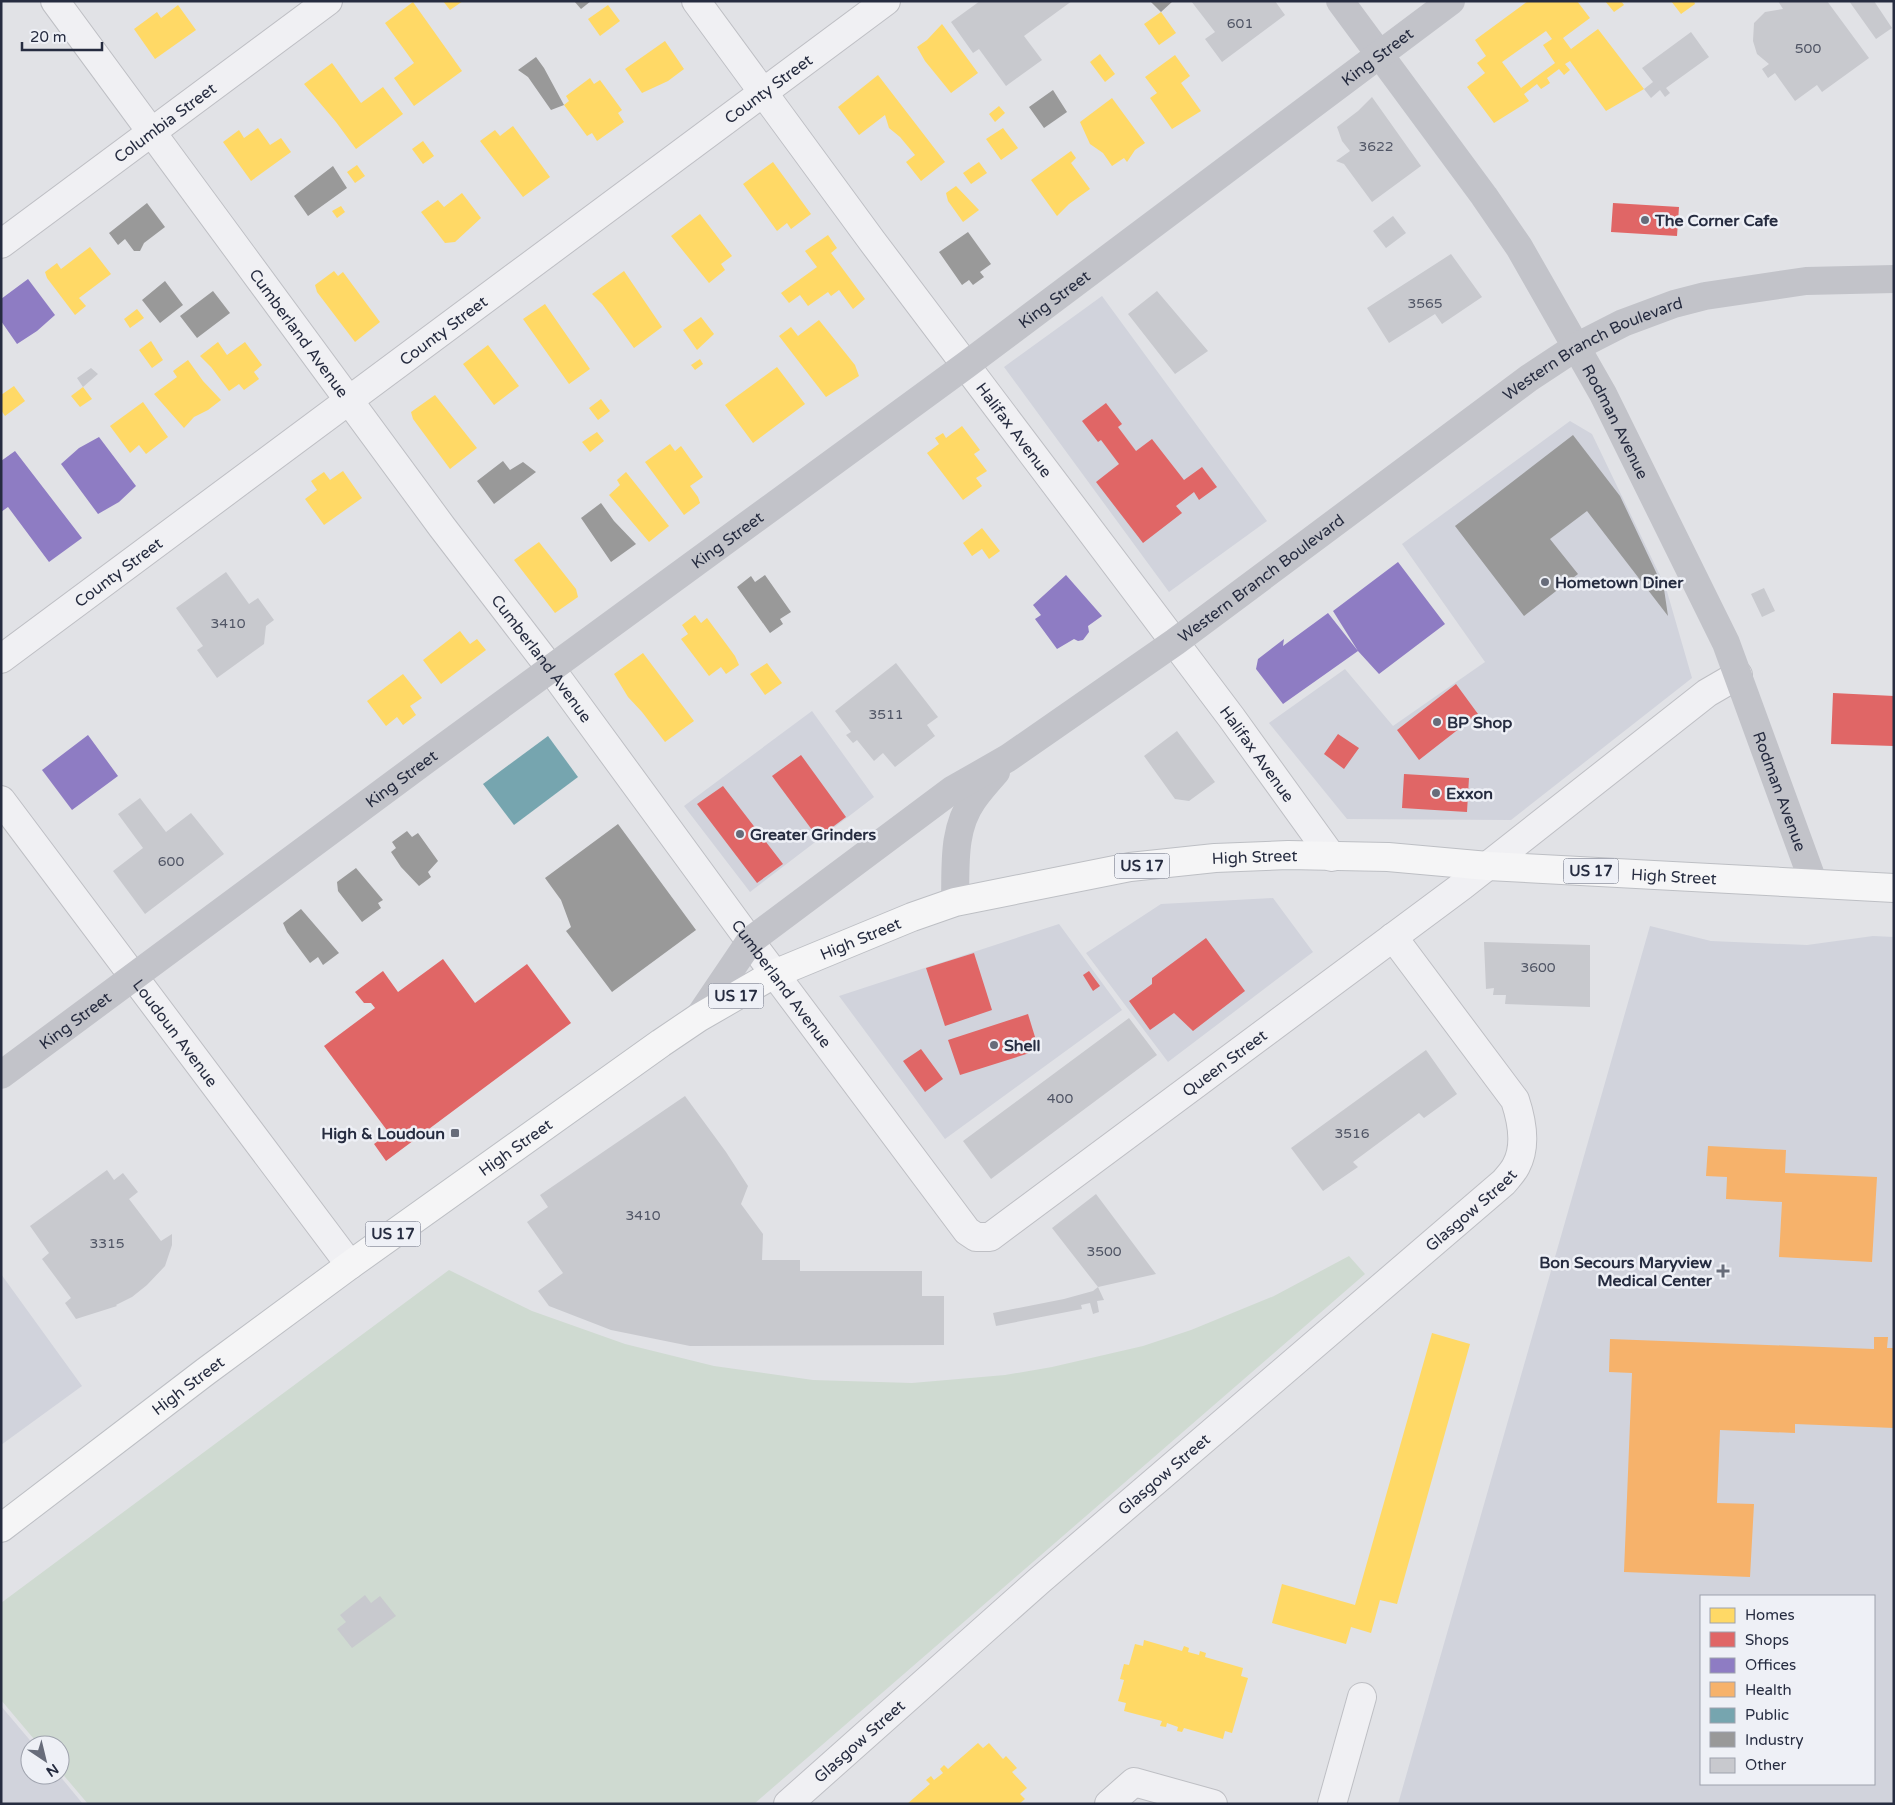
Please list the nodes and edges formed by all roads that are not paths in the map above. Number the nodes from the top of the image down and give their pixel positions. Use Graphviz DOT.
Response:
graph roads {
  1 [pos="55,1"];
  2 [pos="328,1"];
  3 [pos="696,1"];
  4 [pos="886,1"];
  5 [pos="1340,1"];
  6 [pos="1451,1"];
  7 [pos="1380,54"];
  8 [pos="763,92"];
  9 [pos="152,132"];
  10 [pos="1,244"];
  11 [pos="1894,279"];
  12 [pos="1576,346"];
  13 [pos="966,364"];
  14 [pos="350,401"];
  15 [pos="1175,642"];
  16 [pos="1,659"];
  17 [pos="551,669"];
  18 [pos="1738,675"];
  19 [pos="1008,758"];
  20 [pos="1,800"];
  21 [pos="1332,856"];
  22 [pos="1488,866"];
  23 [pos="1814,884"];
  24 [pos="1894,888"];
  25 [pos="955,902"];
  26 [pos="1393,937"];
  27 [pos="750,941"];
  28 [pos="774,974"];
  29 [pos="134,976"];
  30 [pos="698,1018"];
  31 [pos="1,1075"];
  32 [pos="1054,1189"];
  33 [pos="350,1265"];
  34 [pos="1,1528"];
  35 [pos="1362,1697"];
  36 [pos="788,1804"];
  37 [pos="1109,1804"];
  38 [pos="1213,1804"];
  39 [pos="1332,1804"];
  1 -- 9 [label="street, Cumberland Avenue"];
  2 -- 9 [label="street, Columbia Street"];
  3 -- 8 [label="street, Halifax Avenue"];
  4 -- 8 [label="street, County Street"];
  5 -- 7 [label="street, Rodman Avenue"];
  6 -- 7 [label="street, King Street"];
  7 -- 12 [label="street, Rodman Avenue"];
  7 -- 13 [label="street, King Street"];
  8 -- 13 [label="street, Halifax Avenue"];
  8 -- 14 [label="street, County Street"];
  9 -- 10 [label="street, Columbia Street"];
  9 -- 14 [label="street, Cumberland Avenue"];
  11 -- 12 [label="street, Western Branch Boulevard"];
  12 -- 15 [label="street, Western Branch Boulevard"];
  12 -- 18 [label="street, Rodman Avenue"];
  13 -- 15 [label="street, Halifax Avenue"];
  13 -- 17 [label="street, King Street"];
  14 -- 16 [label="street, County Street"];
  14 -- 17 [label="street, Cumberland Avenue"];
  15 -- 19 [label="street, Western Branch Boulevard"];
  15 -- 21 [label="street, Halifax Avenue"];
  17 -- 27 [label="street, Cumberland Avenue"];
  17 -- 29 [label="street, King Street"];
  18 -- 22 [label="street, Queen Street"];
  18 -- 23 [label="street, Rodman Avenue"];
  19 -- 25 [label="street"];
  19 -- 27 [label="street, Western Branch Boulevard"];
  20 -- 29 [label="street, Loudoun Avenue"];
  21 -- 22 [label="main road, High Street / US 17"];
  21 -- 25 [label="main road, High Street / US 17"];
  22 -- 23 [label="main road, High Street / US 17"];
  22 -- 26 [label="street, Queen Street"];
  23 -- 24 [label="main road, High Street / US 17"];
  25 -- 28 [label="main road, High Street / US 17"];
  26 -- 32 [label="street, Queen Street"];
  26 -- 36 [label="street, Glasgow Street"];
  27 -- 28 [label="street, Cumberland Avenue"];
  27 -- 30 [label="street, Western Branch Boulevard"];
  28 -- 30 [label="main road, High Street / US 17"];
  28 -- 32 [label="street, Cumberland Avenue"];
  29 -- 31 [label="street, King Street"];
  29 -- 33 [label="street, Loudoun Avenue"];
  30 -- 33 [label="main road, High Street / US 17"];
  33 -- 34 [label="main road, High Street / US 17"];
  35 -- 39 [label="street"];
  37 -- 38 [label="street"];
}
